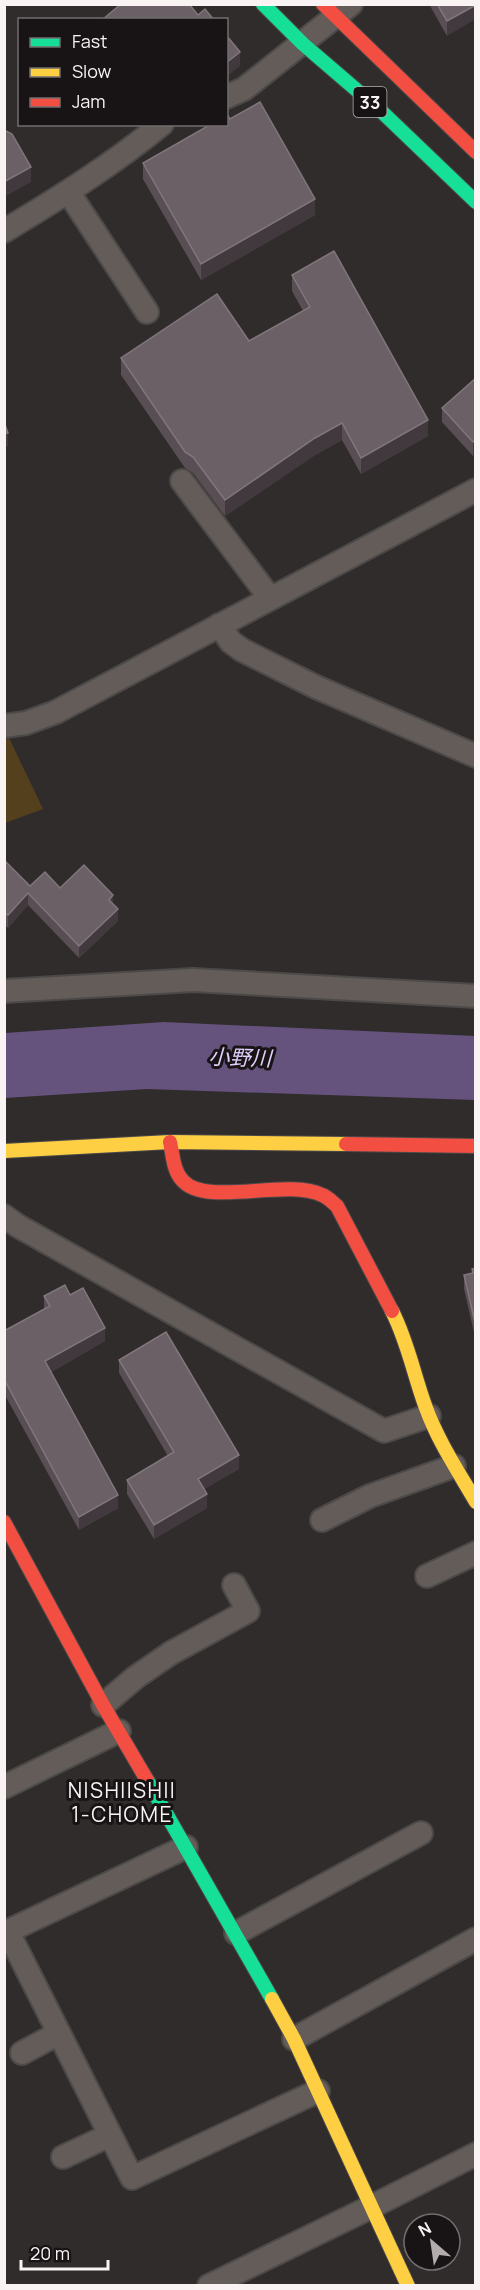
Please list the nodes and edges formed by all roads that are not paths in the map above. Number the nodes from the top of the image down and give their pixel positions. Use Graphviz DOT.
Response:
graph roads {
  1 [pos="263,4"];
  2 [pos="336,9"];
  3 [pos="303,44"];
  4 [pos="228,96"];
  5 [pos="160,126"];
  6 [pos="476,152"];
  7 [pos="69,193"];
  8 [pos="476,202"];
  9 [pos="4,231"];
  10 [pos="147,312"];
  11 [pos="182,481"];
  12 [pos="476,490"];
  13 [pos="270,598"];
  14 [pos="219,625"];
  15 [pos="4,726"];
  16 [pos="476,756"];
  17 [pos="4,991"];
  18 [pos="476,996"];
  19 [pos="170,1142"];
  20 [pos="476,1146"];
  21 [pos="4,1151"];
  22 [pos="4,1216"];
  23 [pos="429,1416"];
  24 [pos="454,1466"];
  25 [pos="476,1502"];
  26 [pos="322,1520"];
  27 [pos="4,1522"];
  28 [pos="476,1553"];
  29 [pos="11,1555"];
  30 [pos="427,1576"];
  31 [pos="234,1585"];
  32 [pos="103,1705"];
  33 [pos="118,1731"];
  34 [pos="4,1787"];
  35 [pos="421,1833"];
  36 [pos="186,1847"];
  37 [pos="6,1932"];
  38 [pos="236,1933"];
  39 [pos="476,1939"];
  40 [pos="59,2033"];
  41 [pos="294,2039"];
  42 [pos="22,2052"];
  43 [pos="318,2091"];
  44 [pos="110,2135"];
  45 [pos="476,2154"];
  46 [pos="63,2157"];
  47 [pos="371,2207"];
  48 [pos="209,2286"];
  49 [pos="408,2286"];
  1 -- 3 [label="main road, 33"];
  2 -- 3 [label="street"];
  2 -- 6 [label="main road, 33"];
  3 -- 4 [label="street"];
  3 -- 8 [label="main road, 33"];
  5 -- 7 [label="street"];
  7 -- 9 [label="street"];
  7 -- 10 [label="street"];
  11 -- 13 [label="street"];
  12 -- 13 [label="street"];
  13 -- 14 [label="street"];
  14 -- 15 [label="street"];
  14 -- 16 [label="street"];
  17 -- 18 [label="street"];
  19 -- 20 [label="main road"];
  19 -- 21 [label="main road"];
  19 -- 23 [label="main road"];
  22 -- 23 [label="street"];
  23 -- 24 [label="main road"];
  24 -- 25 [label="main road"];
  24 -- 26 [label="street"];
  27 -- 29 [label="main road"];
  28 -- 30 [label="street"];
  29 -- 32 [label="main road"];
  31 -- 32 [label="street"];
  32 -- 33 [label="main road"];
  33 -- 34 [label="street"];
  33 -- 36 [label="main road"];
  35 -- 38 [label="street"];
  36 -- 37 [label="street"];
  36 -- 38 [label="main road"];
  37 -- 40 [label="street"];
  38 -- 41 [label="main road"];
  39 -- 41 [label="street"];
  40 -- 42 [label="street"];
  40 -- 44 [label="street"];
  41 -- 43 [label="main road"];
  43 -- 44 [label="street"];
  43 -- 47 [label="main road"];
  44 -- 46 [label="street"];
  45 -- 47 [label="street"];
  47 -- 48 [label="street"];
  47 -- 49 [label="main road"];
}
